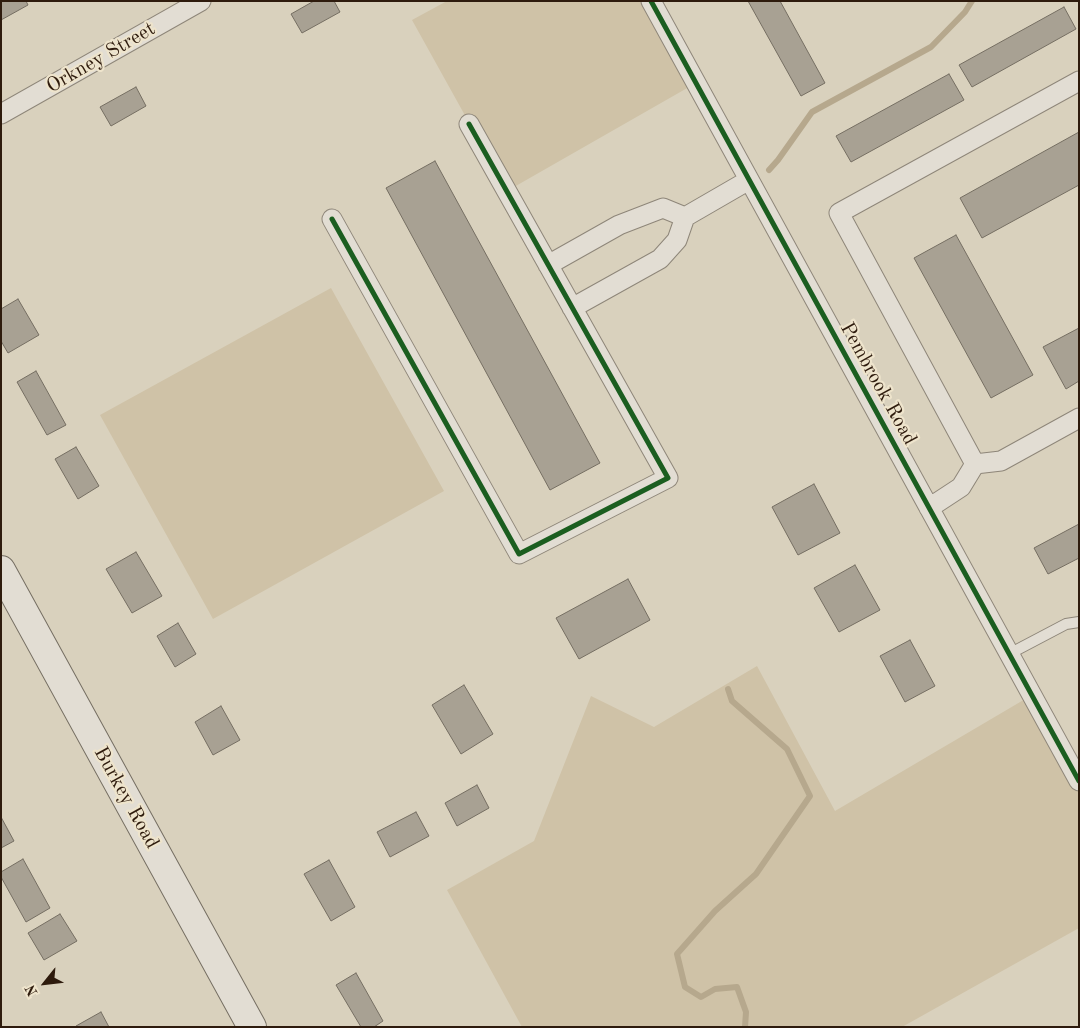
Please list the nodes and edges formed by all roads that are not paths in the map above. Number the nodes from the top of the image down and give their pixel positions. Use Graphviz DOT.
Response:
graph roads {
  1 [pos="201,1"];
  2 [pos="651,1"];
  3 [pos="1079,81"];
  4 [pos="1,114"];
  5 [pos="469,124"];
  6 [pos="749,180"];
  7 [pos="685,217"];
  8 [pos="332,219"];
  9 [pos="548,265"];
  10 [pos="572,308"];
  11 [pos="1079,418"];
  12 [pos="975,464"];
  13 [pos="929,508"];
  14 [pos="1,570"];
  15 [pos="1079,622"];
  16 [pos="1009,654"];
  17 [pos="1074,759"];
  18 [pos="1079,781"];
  19 [pos="252,1027"];
  1 -- 4 [label="street, Orkney Street"];
  2 -- 6 [label="street, Pembrook Road"];
  3 -- 12 [label="street"];
  5 -- 9 [label="street"];
  6 -- 7 [label="street"];
  6 -- 13 [label="street, Pembrook Road"];
  7 -- 9 [label="street"];
  7 -- 10 [label="street"];
  8 -- 10 [label="street"];
  9 -- 10 [label="street"];
  11 -- 12 [label="street"];
  12 -- 13 [label="street"];
  13 -- 16 [label="street, Pembrook Road"];
  14 -- 19 [label="street, Burkey Road"];
  15 -- 16 [label="lane"];
  16 -- 17 [label="street, Pembrook Road"];
  17 -- 18 [label="street, Pembrook Road"];
}
